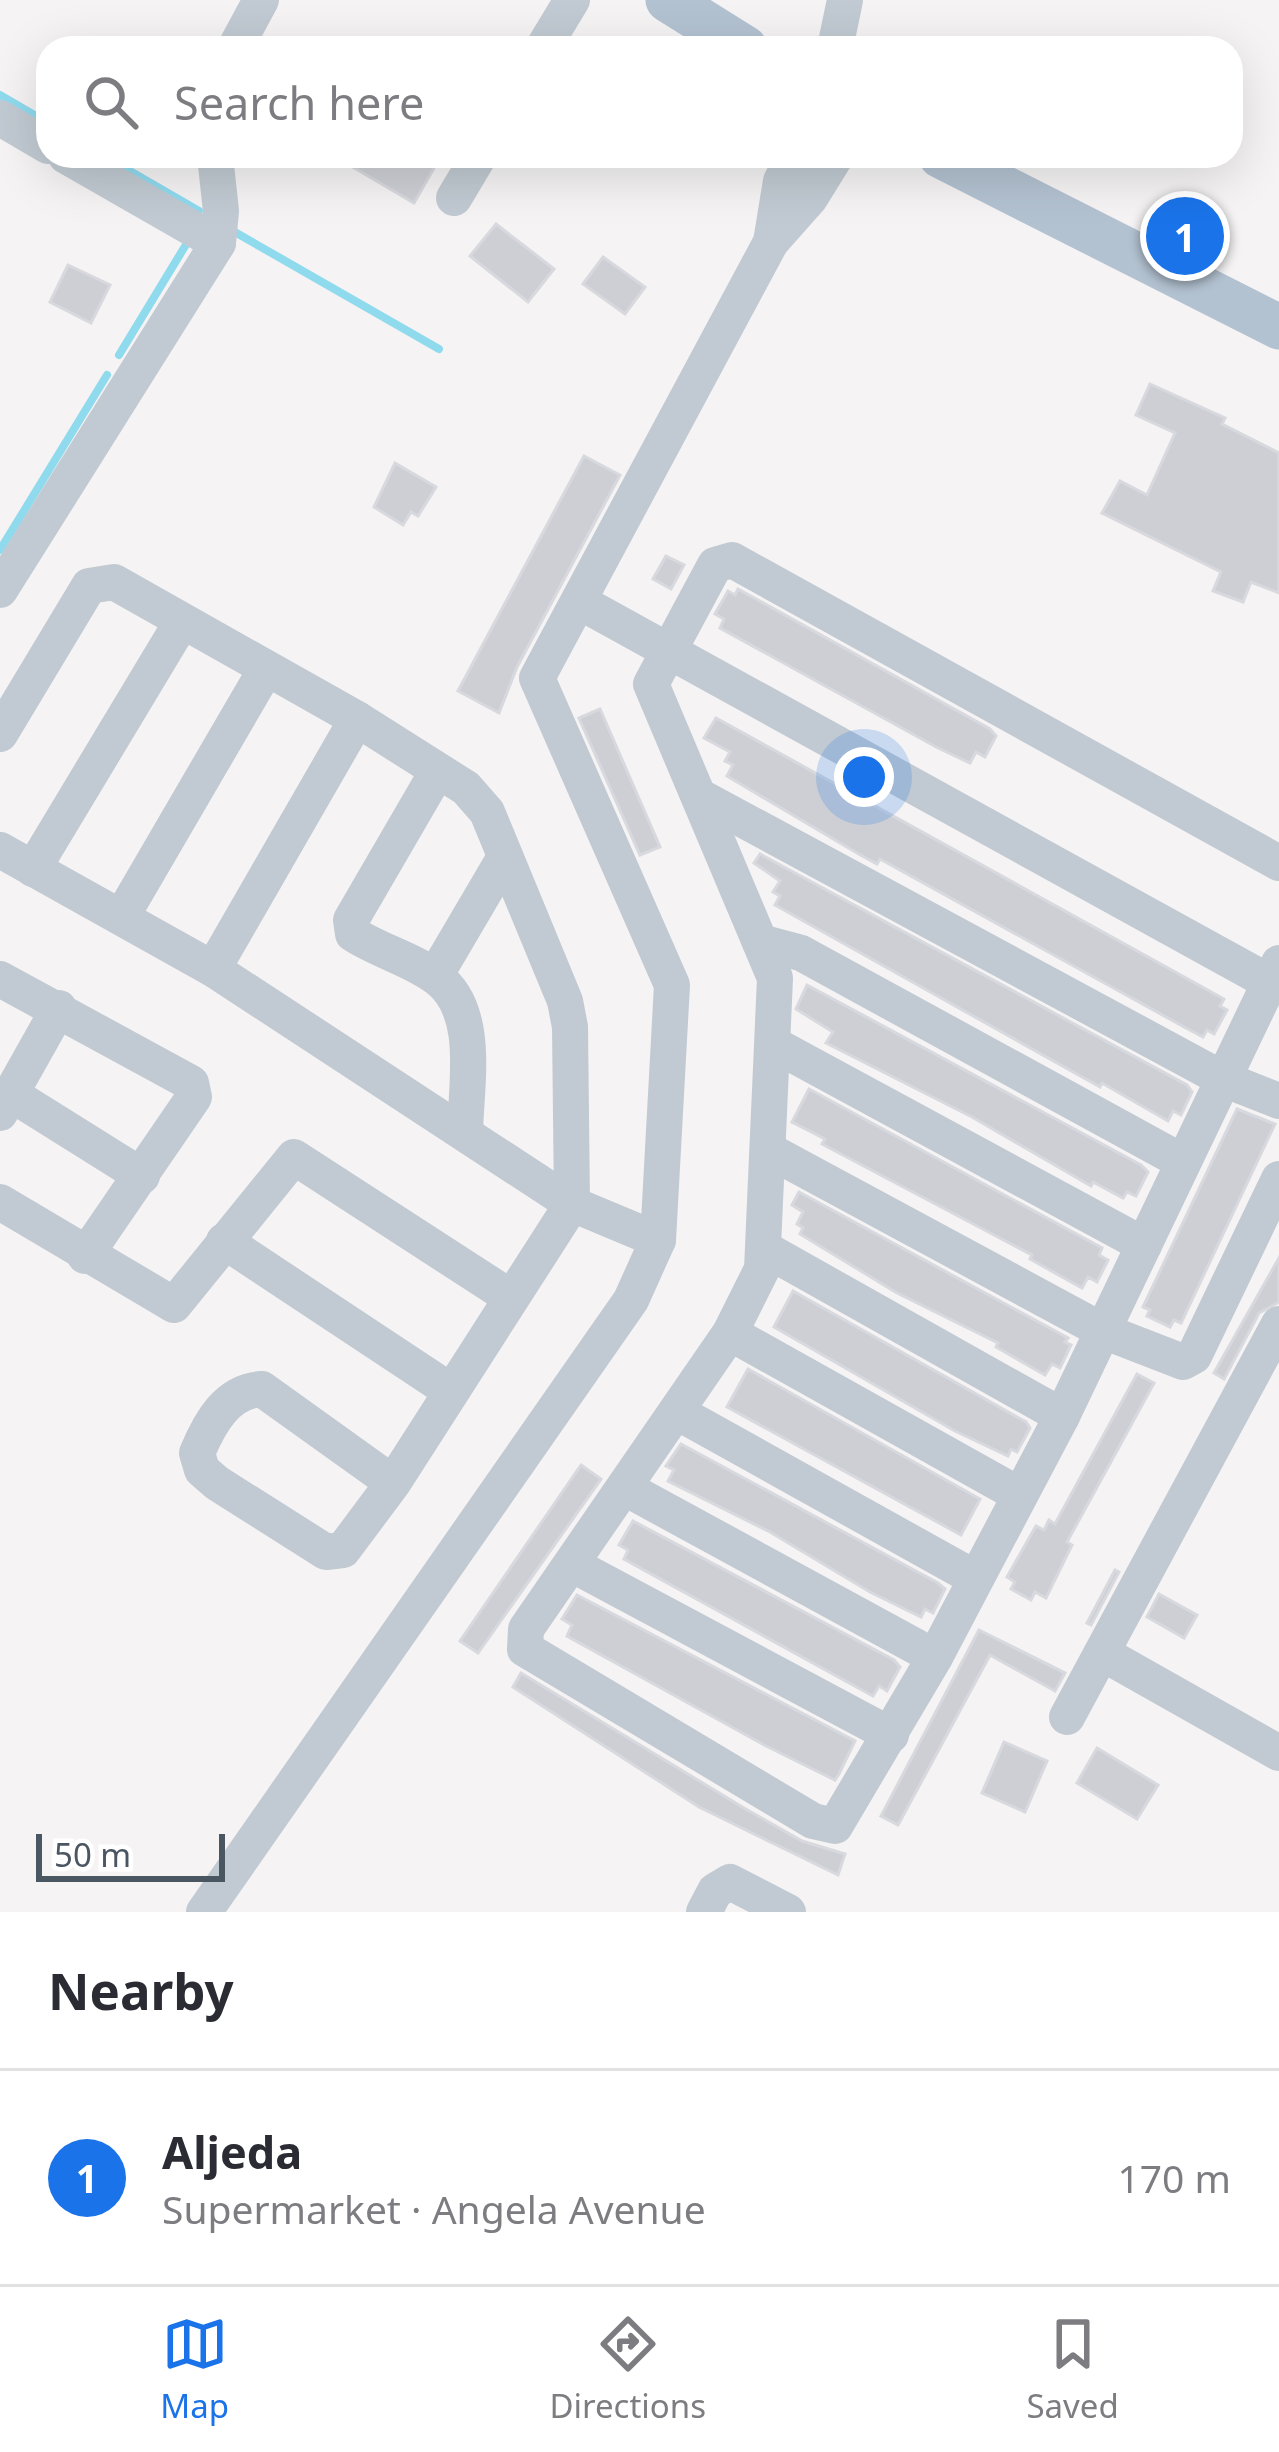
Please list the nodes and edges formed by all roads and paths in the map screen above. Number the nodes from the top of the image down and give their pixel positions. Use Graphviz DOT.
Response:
graph roads {
  1 [pos="261,0"];
  2 [pos="572,0"];
  3 [pos="668,0"];
  4 [pos="845,0"];
  5 [pos="242,36"];
  6 [pos="550,36"];
  7 [pos="726,36"];
  8 [pos="838,36"];
  9 [pos="0,118"];
  10 [pos="36,139"];
  11 [pos="87,168"];
  12 [pos="216,168"];
  13 [pos="472,168"];
  14 [pos="788,168"];
  15 [pos="829,168"];
  16 [pos="965,168"];
  17 [pos="454,199"];
  18 [pos="770,242"];
  19 [pos="218,243"];
  20 [pos="1279,327"];
  21 [pos="0,590"];
  22 [pos="580,602"];
  23 [pos="181,623"];
  24 [pos="669,652"];
  25 [pos="266,669"];
  26 [pos="357,719"];
  27 [pos="0,734"];
  28 [pos="437,772"];
  29 [pos="699,796"];
  30 [pos="0,850"];
  31 [pos="505,857"];
  32 [pos="1279,862"];
  33 [pos="33,868"];
  34 [pos="122,916"];
  35 [pos="760,942"];
  36 [pos="213,969"];
  37 [pos="1274,973"];
  38 [pos="435,976"];
  39 [pos="0,979"];
  40 [pos="59,1008"];
  41 [pos="772,1044"];
  42 [pos="1223,1079"];
  43 [pos="1279,1101"];
  44 [pos="6,1103"];
  45 [pos="465,1132"];
  46 [pos="768,1150"];
  47 [pos="1184,1162"];
  48 [pos="142,1176"];
  49 [pos="1279,1178"];
  50 [pos="0,1202"];
  51 [pos="572,1204"];
  52 [pos="658,1240"];
  53 [pos="224,1241"];
  54 [pos="1144,1245"];
  55 [pos="763,1248"];
  56 [pos="85,1256"];
  57 [pos="510,1297"];
  58 [pos="1103,1331"];
  59 [pos="730,1333"];
  60 [pos="1274,1347"];
  61 [pos="449,1390"];
  62 [pos="677,1412"];
  63 [pos="1062,1417"];
  64 [pos="392,1483"];
  65 [pos="625,1488"];
  66 [pos="1018,1494"];
  67 [pos="573,1564"];
  68 [pos="975,1578"];
  69 [pos="1102,1653"];
  70 [pos="935,1657"];
  71 [pos="1067,1717"];
  72 [pos="892,1735"];
  73 [pos="1279,1753"];
  74 [pos="204,1912"];
  75 [pos="704,1912"];
  76 [pos="788,1912"];
  1 -- 5 [label="street"];
  2 -- 6 [label="street"];
  3 -- 7 [label="main road"];
  4 -- 8 [label="street"];
  9 -- 10 [label="street"];
  11 -- 19 [label="street"];
  12 -- 19 [label="street"];
  13 -- 17 [label="street"];
  14 -- 18 [label="street"];
  15 -- 18 [label="street"];
  16 -- 20 [label="main road"];
  18 -- 22 [label="street"];
  19 -- 21 [label="street"];
  22 -- 24 [label="street"];
  22 -- 52 [label="street"];
  23 -- 25 [label="street"];
  23 -- 27 [label="street"];
  23 -- 33 [label="street"];
  24 -- 29 [label="street"];
  24 -- 32 [label="street"];
  24 -- 37 [label="street"];
  25 -- 26 [label="street"];
  25 -- 34 [label="street"];
  26 -- 28 [label="street"];
  26 -- 36 [label="street"];
  28 -- 31 [label="street"];
  28 -- 38 [label="street"];
  29 -- 35 [label="street"];
  29 -- 42 [label="street"];
  30 -- 33 [label="street"];
  31 -- 38 [label="street"];
  31 -- 51 [label="street"];
  33 -- 34 [label="street"];
  34 -- 36 [label="street"];
  35 -- 41 [label="street"];
  35 -- 47 [label="street"];
  36 -- 45 [label="street"];
  37 -- 42 [label="street"];
  38 -- 45 [label="street"];
  39 -- 40 [label="street"];
  40 -- 44 [label="street"];
  40 -- 48 [label="street"];
  41 -- 46 [label="street"];
  41 -- 54 [label="street"];
  42 -- 43 [label="street"];
  42 -- 47 [label="street"];
  44 -- 48 [label="street"];
  45 -- 51 [label="street"];
  46 -- 55 [label="street"];
  46 -- 58 [label="street"];
  47 -- 54 [label="street"];
  48 -- 56 [label="street"];
  49 -- 58 [label="street"];
  50 -- 56 [label="street"];
  51 -- 52 [label="street"];
  51 -- 57 [label="street"];
  52 -- 74 [label="street"];
  53 -- 56 [label="street"];
  53 -- 57 [label="street"];
  53 -- 61 [label="street"];
  54 -- 58 [label="street"];
  55 -- 59 [label="street"];
  55 -- 63 [label="street"];
  57 -- 61 [label="street"];
  58 -- 63 [label="street"];
  59 -- 62 [label="street"];
  59 -- 66 [label="street"];
  60 -- 69 [label="street"];
  61 -- 64 [label="street"];
  62 -- 65 [label="street"];
  62 -- 68 [label="street"];
  63 -- 66 [label="street"];
  64 -- 64 [label="street"];
  65 -- 67 [label="street"];
  65 -- 70 [label="street"];
  66 -- 68 [label="street"];
  67 -- 72 [label="street"];
  67 -- 72 [label="street"];
  68 -- 70 [label="street"];
  69 -- 71 [label="street"];
  69 -- 73 [label="street"];
  70 -- 72 [label="street"];
  75 -- 76 [label="street"];
}
